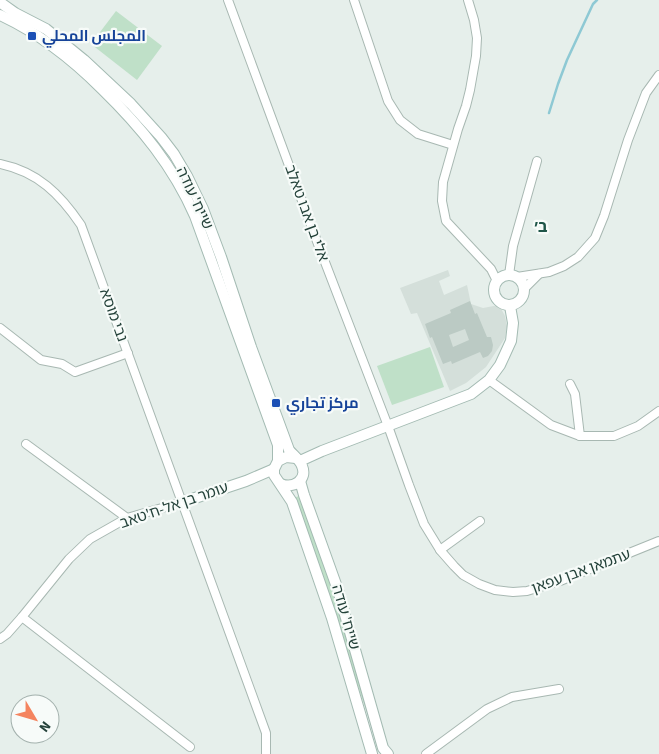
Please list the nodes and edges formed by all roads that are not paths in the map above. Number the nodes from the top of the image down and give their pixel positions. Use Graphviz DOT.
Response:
graph roads {
  1 [pos="228,0"];
  2 [pos="354,0"];
  3 [pos="468,0"];
  4 [pos="1,3"];
  5 [pos="0,15"];
  6 [pos="659,76"];
  7 [pos="453,145"];
  8 [pos="537,161"];
  9 [pos="0,164"];
  10 [pos="539,274"];
  11 [pos="507,277"];
  12 [pos="525,288"];
  13 [pos="510,306"];
  14 [pos="0,328"];
  15 [pos="128,353"];
  16 [pos="489,380"];
  17 [pos="570,384"];
  18 [pos="659,411"];
  19 [pos="388,426"];
  20 [pos="580,436"];
  21 [pos="26,444"];
  22 [pos="276,465"];
  23 [pos="300,468"];
  24 [pos="246,481"];
  25 [pos="279,482"];
  26 [pos="183,502"];
  27 [pos="127,518"];
  28 [pos="480,521"];
  29 [pos="659,541"];
  30 [pos="440,550"];
  31 [pos="22,617"];
  32 [pos="0,639"];
  33 [pos="559,688"];
  34 [pos="190,747"];
  35 [pos="266,754"];
  36 [pos="372,754"];
  37 [pos="388,754"];
  38 [pos="426,754"];
  1 -- 19 [label="street, אלי בן אבו טאלב"];
  2 -- 7 [label="street"];
  3 -- 7 [label="street"];
  4 -- 23 [label="main road, שייח' עודה"];
  5 -- 22 [label="main road, שייח' עודה"];
  6 -- 10 [label="street"];
  7 -- 11 [label="street"];
  8 -- 11 [label="street"];
  9 -- 15 [label="street, נבי מוסא"];
  10 -- 11 [label="street"];
  10 -- 12 [label="street"];
  11 -- 12 [label="main road"];
  11 -- 13 [label="main road"];
  12 -- 13 [label="main road"];
  13 -- 16 [label="main road"];
  14 -- 15 [label="street"];
  15 -- 26 [label="street, נבי מוסא"];
  16 -- 19 [label="main road"];
  16 -- 20 [label="street"];
  17 -- 20 [label="street"];
  18 -- 20 [label="street"];
  19 -- 23 [label="main road"];
  19 -- 30 [label="street, עתמאן אבן עפאן"];
  21 -- 27 [label="street"];
  22 -- 23 [label="main road"];
  22 -- 24 [label="main road, עומר בן אל-ח'טאב"];
  22 -- 25 [label="main road"];
  23 -- 25 [label="main road"];
  23 -- 37 [label="main road, שייח' עודה"];
  24 -- 25 [label="main road, עומר בן אל-ח'טאב"];
  24 -- 26 [label="main road, עומר בן אל-ח'טאב"];
  25 -- 36 [label="main road, שייח' עודה"];
  26 -- 27 [label="street, עומר בן אל-ח'טאב"];
  26 -- 35 [label="street, נבי מוסא"];
  27 -- 31 [label="street, עומר בן אל-ח'טאב"];
  28 -- 30 [label="street"];
  29 -- 30 [label="street, עתמאן אבן עפאן"];
  31 -- 32 [label="street, עומר בן אל-ח'טאב"];
  31 -- 34 [label="street"];
  33 -- 38 [label="street"];
}
